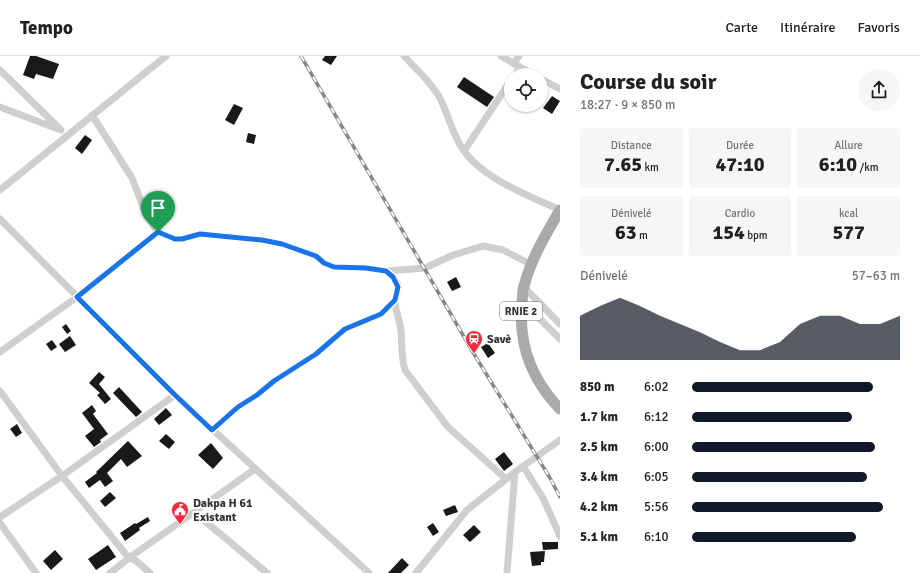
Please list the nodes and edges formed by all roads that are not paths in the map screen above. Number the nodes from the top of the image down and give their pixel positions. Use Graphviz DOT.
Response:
graph roads {
  1 [pos="166,56"];
  2 [pos="404,56"];
  3 [pos="501,56"];
  4 [pos="519,56"];
  5 [pos="517,65"];
  6 [pos="516,68"];
  7 [pos="522,68"];
  8 [pos="0,70"];
  9 [pos="548,83"];
  10 [pos="560,89"];
  11 [pos="504,91"];
  12 [pos="0,107"];
  13 [pos="92,115"];
  14 [pos="61,130"];
  15 [pos="69,135"];
  16 [pos="464,151"];
  17 [pos="0,190"];
  18 [pos="560,210"];
  19 [pos="0,219"];
  20 [pos="158,232"];
  21 [pos="532,265"];
  22 [pos="386,271"];
  23 [pos="524,287"];
  24 [pos="77,297"];
  25 [pos="395,300"];
  26 [pos="522,301"];
  27 [pos="560,324"];
  28 [pos="560,339"];
  29 [pos="0,352"];
  30 [pos="0,391"];
  31 [pos="175,395"];
  32 [pos="560,410"];
  33 [pos="212,430"];
  34 [pos="560,440"];
  35 [pos="523,466"];
  36 [pos="255,469"];
  37 [pos="515,472"];
  38 [pos="62,476"];
  39 [pos="506,479"];
  40 [pos="194,512"];
  41 [pos="0,517"];
  42 [pos="0,523"];
  43 [pos="560,536"];
  44 [pos="129,558"];
  45 [pos="36,573"];
  46 [pos="110,573"];
  47 [pos="150,573"];
  48 [pos="267,573"];
  49 [pos="369,573"];
  50 [pos="416,573"];
  51 [pos="507,573"];
  1 -- 13 [label="street"];
  2 -- 16 [label="street"];
  3 -- 5 [label="street"];
  4 -- 5 [label="street"];
  5 -- 6 [label="street"];
  5 -- 7 [label="street"];
  8 -- 14 [label="street"];
  9 -- 10 [label="street"];
  11 -- 16 [label="street"];
  12 -- 14 [label="street"];
  13 -- 15 [label="street"];
  13 -- 20 [label="street"];
  14 -- 15 [label="street"];
  15 -- 17 [label="street"];
  16 -- 18 [label="street"];
  18 -- 21 [label="main road, RNIE 2"];
  19 -- 24 [label="street"];
  20 -- 22 [label="street"];
  20 -- 24 [label="street"];
  21 -- 22 [label="street"];
  21 -- 23 [label="main road, RNIE 2"];
  22 -- 25 [label="street"];
  23 -- 26 [label="main road, RNIE 2"];
  23 -- 27 [label="street"];
  24 -- 29 [label="street"];
  24 -- 31 [label="street"];
  25 -- 33 [label="street"];
  25 -- 39 [label="street"];
  26 -- 28 [label="street"];
  26 -- 32 [label="main road, RNIE 2"];
  30 -- 38 [label="street"];
  31 -- 33 [label="street"];
  31 -- 38 [label="street"];
  33 -- 36 [label="street"];
  34 -- 35 [label="street"];
  35 -- 37 [label="street"];
  35 -- 43 [label="street"];
  36 -- 40 [label="street"];
  36 -- 49 [label="street"];
  37 -- 39 [label="street"];
  37 -- 51 [label="street"];
  38 -- 41 [label="street"];
  38 -- 44 [label="street"];
  39 -- 50 [label="street"];
  40 -- 44 [label="street"];
  40 -- 48 [label="street"];
  42 -- 45 [label="street"];
  44 -- 46 [label="street"];
  44 -- 47 [label="street"];
}
